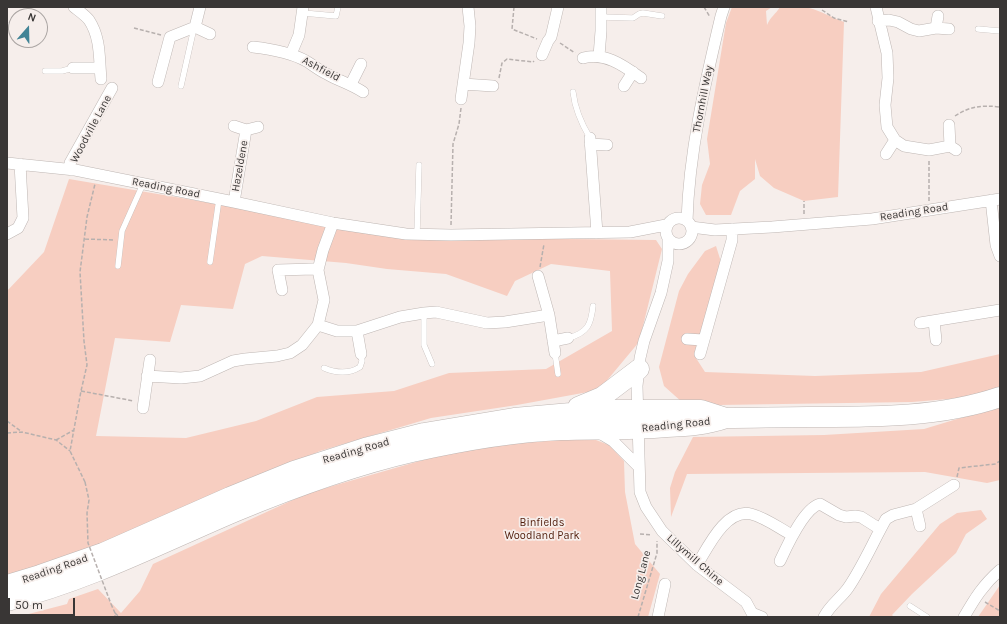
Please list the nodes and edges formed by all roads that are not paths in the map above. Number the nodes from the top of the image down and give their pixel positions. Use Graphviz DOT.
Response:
graph roads {
  1 [pos="74,7"];
  2 [pos="200,7"];
  3 [pos="338,7"];
  4 [pos="466,7"];
  5 [pos="558,7"];
  6 [pos="724,7"];
  7 [pos="876,7"];
  8 [pos="303,10"];
  9 [pos="601,12"];
  10 [pos="662,16"];
  11 [pos="938,16"];
  12 [pos="878,21"];
  13 [pos="194,28"];
  14 [pos="936,28"];
  15 [pos="949,29"];
  16 [pos="978,29"];
  17 [pos="1000,31"];
  18 [pos="210,34"];
  19 [pos="253,47"];
  20 [pos="543,52"];
  21 [pos="291,54"];
  22 [pos="599,56"];
  23 [pos="583,58"];
  24 [pos="361,64"];
  25 [pos="73,68"];
  26 [pos="100,68"];
  27 [pos="45,72"];
  28 [pos="101,79"];
  29 [pos="158,82"];
  30 [pos="351,84"];
  31 [pos="463,84"];
  32 [pos="181,86"];
  33 [pos="493,86"];
  34 [pos="624,86"];
  35 [pos="112,88"];
  36 [pos="363,92"];
  37 [pos="574,92"];
  38 [pos="461,99"];
  39 [pos="949,125"];
  40 [pos="234,126"];
  41 [pos="258,127"];
  42 [pos="246,130"];
  43 [pos="895,140"];
  44 [pos="590,141"];
  45 [pos="607,145"];
  46 [pos="886,154"];
  47 [pos="7,163"];
  48 [pos="20,164"];
  49 [pos="419,165"];
  50 [pos="71,170"];
  51 [pos="143,184"];
  52 [pos="688,192"];
  53 [pos="219,199"];
  54 [pos="996,199"];
  55 [pos="234,202"];
  56 [pos="333,223"];
  57 [pos="732,229"];
  58 [pos="668,230"];
  59 [pos="689,232"];
  60 [pos="597,233"];
  61 [pos="7,234"];
  62 [pos="417,234"];
  63 [pos="1000,256"];
  64 [pos="668,261"];
  65 [pos="210,262"];
  66 [pos="118,266"];
  67 [pos="318,270"];
  68 [pos="538,276"];
  69 [pos="282,290"];
  70 [pos="593,306"];
  71 [pos="1000,310"];
  72 [pos="424,313"];
  73 [pos="549,315"];
  74 [pos="934,321"];
  75 [pos="920,323"];
  76 [pos="318,325"];
  77 [pos="357,331"];
  78 [pos="568,338"];
  79 [pos="687,339"];
  80 [pos="703,340"];
  81 [pos="936,340"];
  82 [pos="553,341"];
  83 [pos="555,353"];
  84 [pos="361,354"];
  85 [pos="700,354"];
  86 [pos="150,360"];
  87 [pos="432,364"];
  88 [pos="324,368"];
  89 [pos="639,369"];
  90 [pos="558,374"];
  91 [pos="147,376"];
  92 [pos="1000,397"];
  93 [pos="144,402"];
  94 [pos="543,415"];
  95 [pos="639,420"];
  96 [pos="595,430"];
  97 [pos="638,467"];
  98 [pos="954,485"];
  99 [pos="916,509"];
  100 [pos="920,526"];
  101 [pos="880,529"];
  102 [pos="792,535"];
  103 [pos="780,561"];
  104 [pos="697,565"];
  105 [pos="1000,570"];
  106 [pos="665,584"];
  107 [pos="7,585"];
  108 [pos="7,602"];
  109 [pos="910,606"];
  110 [pos="755,616"];
  111 [pos="658,617"];
  112 [pos="824,617"];
  113 [pos="927,617"];
  114 [pos="964,617"];
  1 -- 26 [label="street"];
  2 -- 13 [label="street"];
  3 -- 8 [label="lane"];
  4 -- 31 [label="street"];
  5 -- 20 [label="street"];
  6 -- 52 [label="street, Thornhill Way"];
  7 -- 12 [label="street"];
  8 -- 21 [label="street, Ashfield"];
  9 -- 10 [label="lane"];
  9 -- 22 [label="street"];
  11 -- 14 [label="street"];
  12 -- 14 [label="street"];
  12 -- 43 [label="street"];
  13 -- 18 [label="street"];
  13 -- 29 [label="street"];
  13 -- 32 [label="lane"];
  14 -- 15 [label="street"];
  16 -- 17 [label="lane"];
  19 -- 21 [label="street, Ashfield"];
  21 -- 30 [label="street, Ashfield"];
  22 -- 23 [label="street"];
  22 -- 34 [label="street"];
  24 -- 30 [label="street, Ashfield"];
  25 -- 26 [label="street"];
  25 -- 27 [label="lane"];
  26 -- 28 [label="street"];
  30 -- 36 [label="street, Ashfield"];
  31 -- 33 [label="street"];
  31 -- 38 [label="street"];
  35 -- 50 [label="street, Woodville Lane"];
  37 -- 44 [label="lane"];
  39 -- 43 [label="street"];
  40 -- 42 [label="street, Hazeldene"];
  41 -- 42 [label="street, Hazeldene"];
  42 -- 55 [label="street, Hazeldene"];
  43 -- 46 [label="street"];
  44 -- 45 [label="street"];
  44 -- 60 [label="street"];
  47 -- 48 [label="street, Reading Road"];
  48 -- 50 [label="street, Reading Road"];
  48 -- 61 [label="street"];
  49 -- 62 [label="lane"];
  50 -- 51 [label="street, Reading Road"];
  51 -- 53 [label="street, Reading Road"];
  51 -- 66 [label="lane"];
  52 -- 58 [label="street, Thornhill Way"];
  52 -- 59 [label="street, Thornhill Way"];
  53 -- 55 [label="street, Reading Road"];
  53 -- 65 [label="lane"];
  54 -- 57 [label="street, Reading Road"];
  54 -- 63 [label="street"];
  55 -- 56 [label="street, Reading Road"];
  56 -- 62 [label="street, Reading Road"];
  56 -- 67 [label="street"];
  57 -- 59 [label="street, Reading Road"];
  57 -- 80 [label="street"];
  58 -- 59 [label="street"];
  58 -- 59 [label="street"];
  58 -- 60 [label="street, Reading Road"];
  58 -- 64 [label="street, Thornhill Way"];
  59 -- 64 [label="street"];
  60 -- 62 [label="street, Reading Road"];
  64 -- 89 [label="street, Thornhill Way"];
  67 -- 69 [label="street"];
  67 -- 76 [label="street"];
  68 -- 73 [label="street"];
  70 -- 78 [label="lane"];
  71 -- 74 [label="street"];
  72 -- 73 [label="street"];
  72 -- 77 [label="street"];
  72 -- 87 [label="lane"];
  73 -- 82 [label="street"];
  74 -- 75 [label="street"];
  74 -- 81 [label="street"];
  76 -- 77 [label="street"];
  76 -- 91 [label="street"];
  77 -- 84 [label="street"];
  78 -- 82 [label="street"];
  79 -- 80 [label="street"];
  80 -- 85 [label="street"];
  82 -- 83 [label="street"];
  83 -- 90 [label="lane"];
  84 -- 88 [label="lane"];
  86 -- 91 [label="street"];
  89 -- 94 [label="highway"];
  89 -- 95 [label="street, Thornhill Way"];
  91 -- 93 [label="street"];
  92 -- 95 [label="highway, Reading Road"];
  94 -- 95 [label="highway, Reading Road"];
  94 -- 107 [label="highway, Reading Road"];
  95 -- 96 [label="highway, Reading Road"];
  95 -- 97 [label="street, Lillymill Chine"];
  96 -- 97 [label="street"];
  96 -- 108 [label="highway, Reading Road"];
  97 -- 104 [label="street, Lillymill Chine"];
  98 -- 99 [label="street"];
  99 -- 100 [label="street"];
  99 -- 101 [label="street"];
  101 -- 102 [label="street"];
  101 -- 112 [label="street"];
  102 -- 103 [label="street"];
  102 -- 104 [label="street"];
  104 -- 110 [label="street, Lillymill Chine"];
  105 -- 114 [label="street"];
  106 -- 111 [label="street"];
  109 -- 113 [label="lane"];
}
